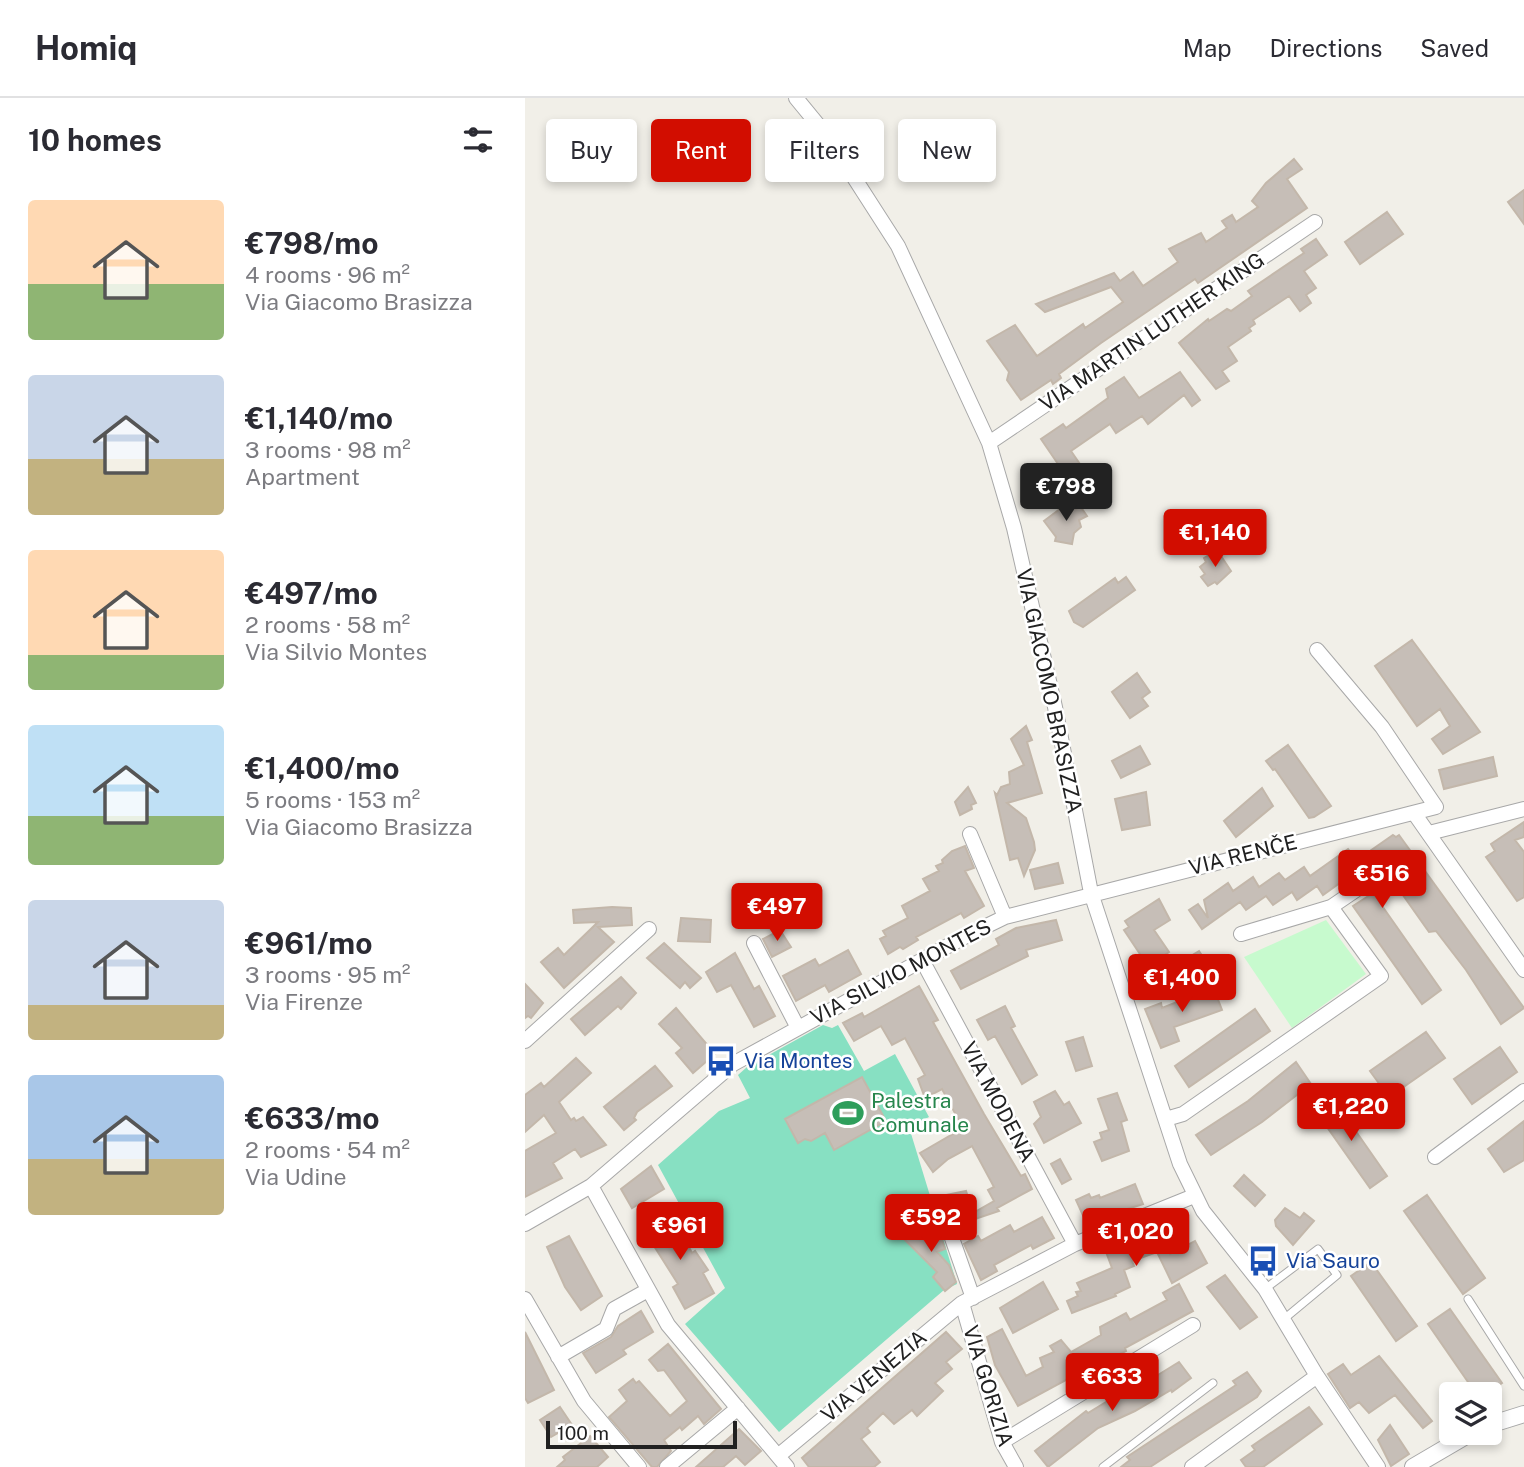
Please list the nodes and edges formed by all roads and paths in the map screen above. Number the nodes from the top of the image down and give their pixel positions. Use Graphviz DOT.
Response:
graph roads {
  1 [pos="796,98"];
  2 [pos="1315,222"];
  3 [pos="989,443"];
  4 [pos="1317,650"];
  5 [pos="1524,809"];
  6 [pos="1415,813"];
  7 [pos="1429,833"];
  8 [pos="970,834"];
  9 [pos="1356,890"];
  10 [pos="1091,893"];
  11 [pos="1331,906"];
  12 [pos="1005,917"];
  13 [pos="649,929"];
  14 [pos="1241,934"];
  15 [pos="754,943"];
  16 [pos="922,960"];
  17 [pos="1524,970"];
  18 [pos="798,1028"];
  19 [pos="525,1041"];
  20 [pos="1524,1091"];
  21 [pos="1166,1119"];
  22 [pos="1435,1157"];
  23 [pos="591,1186"];
  24 [pos="1194,1196"];
  25 [pos="946,1220"];
  26 [pos="525,1223"];
  27 [pos="1075,1244"];
  28 [pos="1265,1289"];
  29 [pos="648,1290"];
  30 [pos="525,1299"];
  31 [pos="1468,1299"];
  32 [pos="967,1301"];
  33 [pos="1283,1320"];
  34 [pos="1193,1325"];
  35 [pos="558,1357"];
  36 [pos="1317,1376"];
  37 [pos="1213,1383"];
  38 [pos="1524,1386"];
  39 [pos="738,1408"];
  40 [pos="1524,1414"];
  41 [pos="1502,1420"];
  42 [pos="1002,1443"];
  43 [pos="1451,1445"];
  44 [pos="782,1461"];
  45 [pos="639,1467"];
  46 [pos="667,1467"];
  47 [pos="1016,1467"];
  48 [pos="1103,1467"];
  49 [pos="1192,1467"];
  50 [pos="1378,1467"];
  51 [pos="1413,1467"];
  1 -- 3 [label="street, VIA GIACOMO BRASIZZA"];
  2 -- 3 [label="street, VIA MARTIN LUTHER KING"];
  3 -- 10 [label="street, VIA GIACOMO BRASIZZA"];
  4 -- 6 [label="street, VIA RENČE"];
  5 -- 7 [label="street"];
  6 -- 7 [label="street"];
  6 -- 10 [label="street, VIA RENČE"];
  7 -- 17 [label="street"];
  8 -- 12 [label="street, VIA SILVIO MONTES"];
  9 -- 11 [label="street"];
  10 -- 12 [label="street, VIA SILVIO MONTES"];
  10 -- 21 [label="street, VIA GIACOMO BRASIZZA"];
  11 -- 14 [label="street"];
  11 -- 21 [label="street"];
  12 -- 16 [label="street, VIA SILVIO MONTES"];
  13 -- 19 [label="street"];
  15 -- 18 [label="street, VIA SILVIO MONTES"];
  16 -- 18 [label="street, VIA SILVIO MONTES"];
  16 -- 27 [label="street, VIA MODENA"];
  18 -- 23 [label="street, VIA SILVIO MONTES"];
  20 -- 22 [label="street"];
  21 -- 24 [label="street, VIA GIACOMO BRASIZZA"];
  23 -- 26 [label="street, VIA SILVIO MONTES"];
  23 -- 29 [label="street"];
  24 -- 27 [label="street, VIA VENEZIA"];
  24 -- 28 [label="street, VIA GIACOMO BRASIZZA"];
  25 -- 32 [label="street"];
  27 -- 32 [label="street, VIA VENEZIA"];
  28 -- 33 [label="street, VIA GIACOMO BRASIZZA"];
  28 -- 33 [label="lane"];
  29 -- 35 [label="street"];
  29 -- 39 [label="street"];
  30 -- 35 [label="street"];
  31 -- 38 [label="lane"];
  32 -- 42 [label="street, VIA GORIZIA"];
  32 -- 44 [label="street, VIA VENEZIA"];
  33 -- 36 [label="street, VIA GIACOMO BRASIZZA"];
  34 -- 42 [label="street"];
  35 -- 45 [label="street"];
  36 -- 49 [label="street"];
  36 -- 50 [label="street, VIA GIACOMO BRASIZZA"];
  37 -- 48 [label="lane"];
  39 -- 44 [label="street"];
  39 -- 46 [label="street"];
  40 -- 41 [label="street"];
  42 -- 47 [label="street, VIA GORIZIA"];
  43 -- 51 [label="street"];
}
